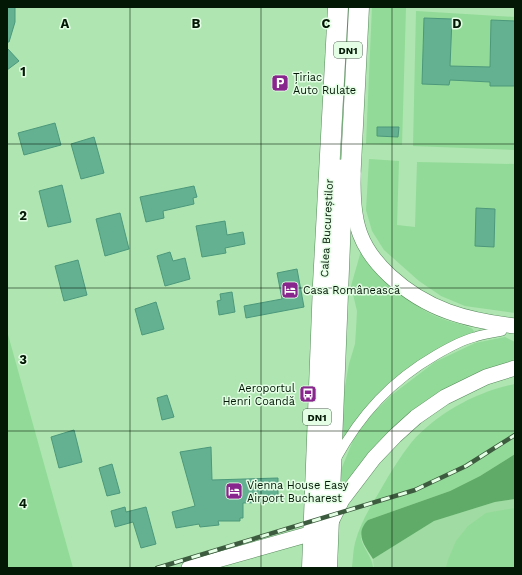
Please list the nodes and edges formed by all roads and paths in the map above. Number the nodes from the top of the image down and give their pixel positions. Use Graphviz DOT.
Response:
graph roads {
  1 [pos="324,7"];
  2 [pos="338,7"];
  3 [pos="350,7"];
  4 [pos="359,7"];
  5 [pos="340,92"];
  6 [pos="352,150"];
  7 [pos="332,265"];
  8 [pos="511,330"];
  9 [pos="514,367"];
  10 [pos="332,467"];
  11 [pos="321,530"];
  12 [pos="189,568"];
  13 [pos="312,568"];
  14 [pos="327,568"];
  1 -- 7 [label="highway, DN1"];
  2 -- 5 [label="highway, Calea Bucureștilor / DN1"];
  3 -- 5 [label="highway, Calea Bucureștilor / DN1"];
  4 -- 6 [label="highway, DN1"];
  5 -- 7 [label="highway, Calea Bucureștilor / DN1"];
  6 -- 7 [label="highway, DN1"];
  6 -- 8 [label="street"];
  7 -- 10 [label="highway, Calea Bucureștilor / DN1"];
  7 -- 11 [label="highway, Calea Bucureștilor / DN1"];
  8 -- 10 [label="street"];
  9 -- 11 [label="street"];
  10 -- 11 [label="highway, Calea Bucureștilor / DN1"];
  11 -- 12 [label="street"];
  11 -- 13 [label="highway, Calea Bucureștilor / DN1"];
  11 -- 14 [label="highway, Calea Bucureștilor / DN1"];
}
